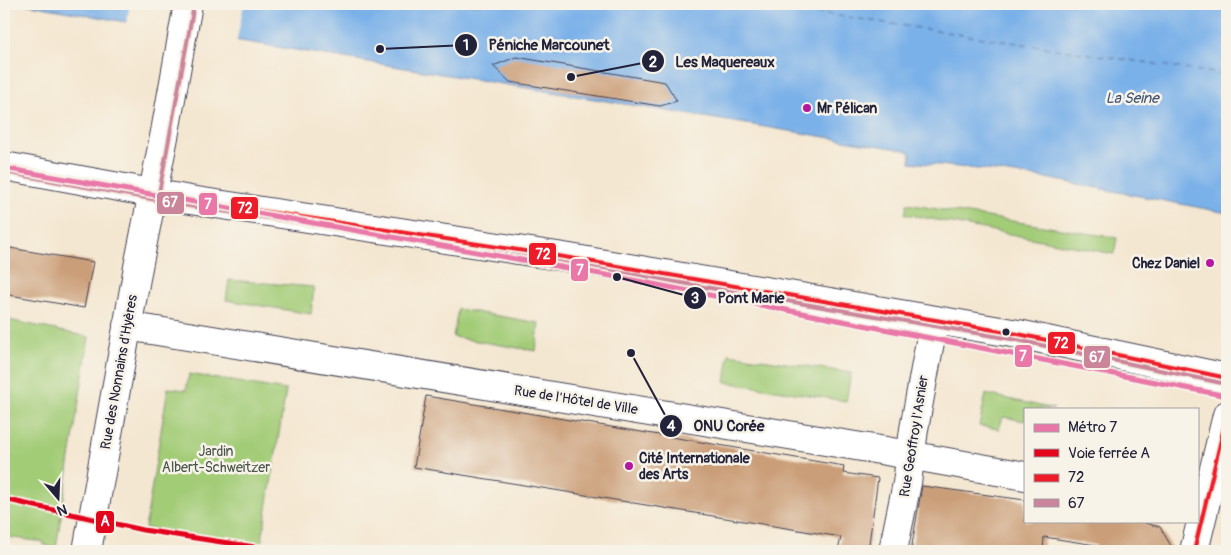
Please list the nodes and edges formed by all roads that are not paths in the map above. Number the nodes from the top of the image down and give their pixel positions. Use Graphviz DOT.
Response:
graph roads {
  1 [pos="188,4"];
  2 [pos="4,166"];
  3 [pos="153,192"];
  4 [pos="934,320"];
  5 [pos="128,326"];
  6 [pos="1227,378"];
  7 [pos="1227,415"];
  8 [pos="912,455"];
  9 [pos="1024,476"];
  10 [pos="1210,514"];
  11 [pos="87,551"];
  12 [pos="893,551"];
  13 [pos="1194,551"];
  1 -- 3 [label="street, Rue des Nonnains d'Hyères"];
  2 -- 3 [label="street"];
  3 -- 4 [label="street"];
  3 -- 5 [label="street, Rue des Nonnains d'Hyères"];
  4 -- 6 [label="street"];
  4 -- 8 [label="street, Rue Geoffroy l'Asnier"];
  5 -- 8 [label="street, Rue de l'Hôtel de Ville"];
  5 -- 11 [label="street, Rue des Nonnains d'Hyères"];
  7 -- 10 [label="street"];
  8 -- 9 [label="street, Rue de l'Hôtel de Ville"];
  8 -- 12 [label="street, Rue Geoffroy l'Asnier"];
  10 -- 13 [label="street"];
}
